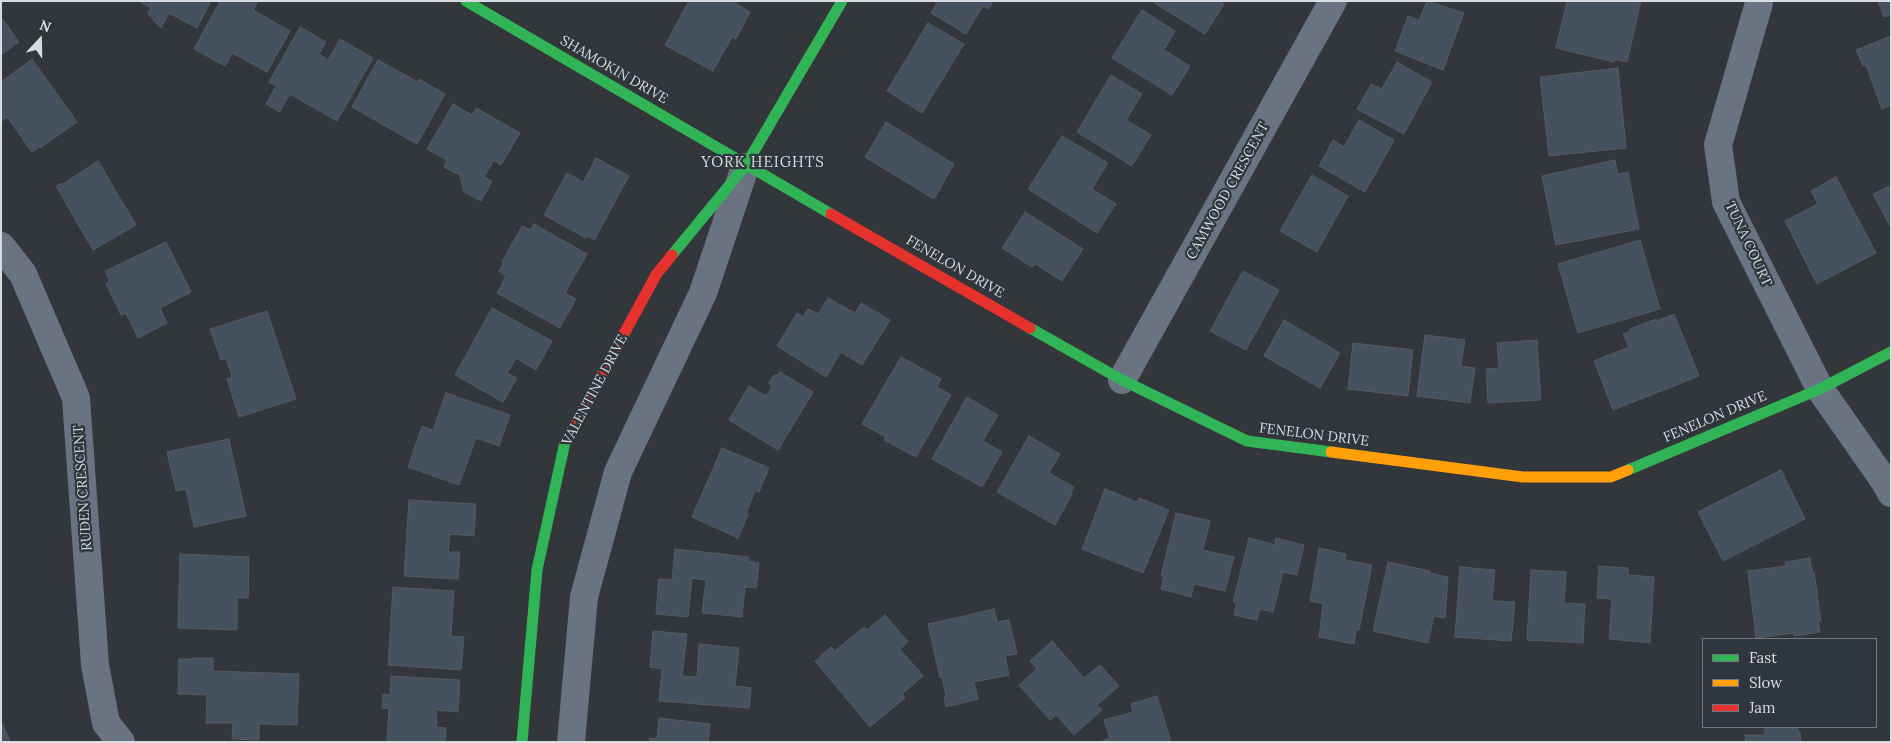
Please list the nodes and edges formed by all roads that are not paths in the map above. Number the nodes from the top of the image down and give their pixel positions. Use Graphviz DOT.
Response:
graph roads {
  1 [pos="466,1"];
  2 [pos="842,1"];
  3 [pos="1333,1"];
  4 [pos="1759,3"];
  5 [pos="746,165"];
  6 [pos="1,246"];
  7 [pos="1891,352"];
  8 [pos="1122,380"];
  9 [pos="1820,389"];
  10 [pos="1891,493"];
  11 [pos="121,742"];
  12 [pos="522,742"];
  13 [pos="571,742"];
  1 -- 5 [label="street, SHAMOKIN DRIVE"];
  2 -- 5 [label="street, VALENTINE DRIVE"];
  3 -- 8 [label="street, CAMWOOD CRESCENT"];
  4 -- 9 [label="street, TUNA COURT"];
  5 -- 8 [label="street, FENELON DRIVE"];
  5 -- 12 [label="street, VALENTINE DRIVE"];
  5 -- 13 [label="street, VALENTINE DRIVE"];
  6 -- 11 [label="street, RUDEN CRESCENT"];
  7 -- 9 [label="street, FENELON DRIVE"];
  8 -- 9 [label="street, FENELON DRIVE"];
  9 -- 10 [label="street, TUNA COURT"];
}
